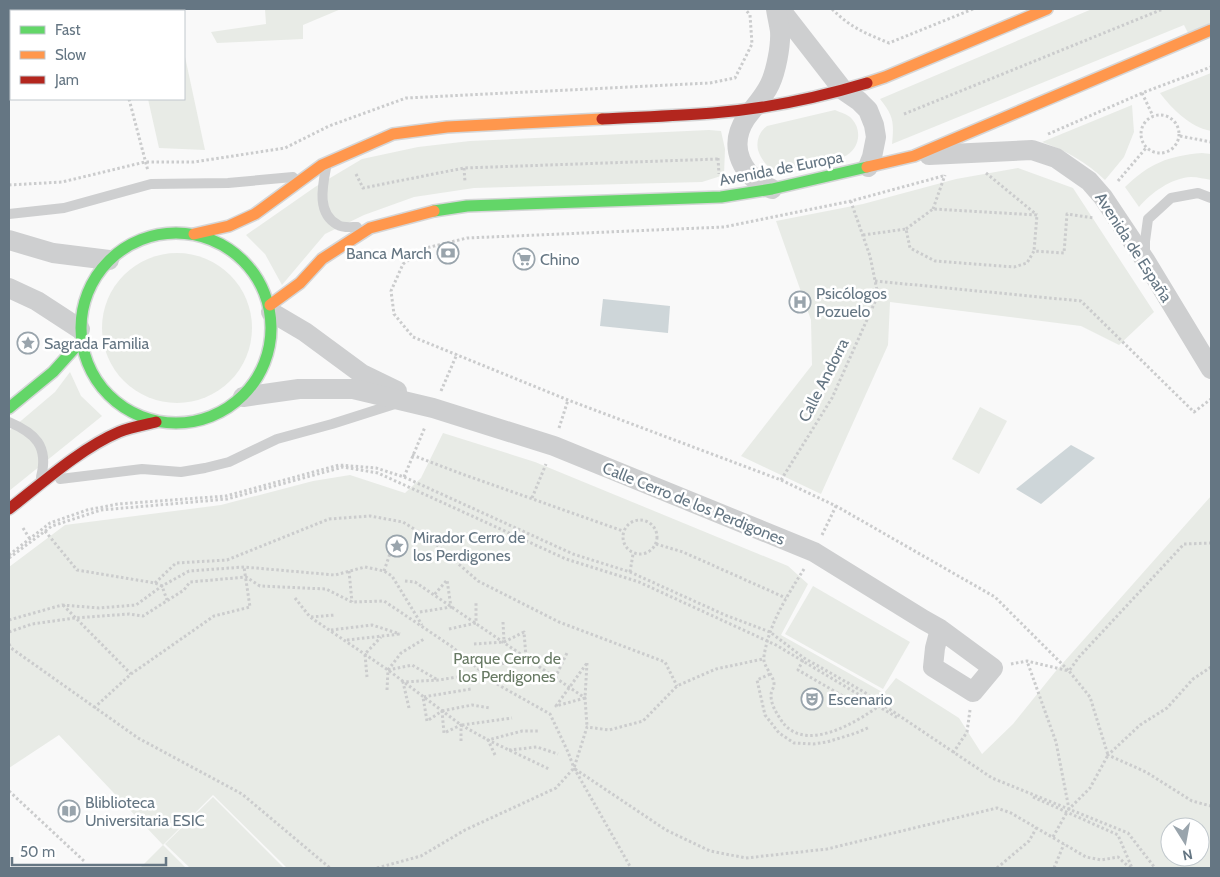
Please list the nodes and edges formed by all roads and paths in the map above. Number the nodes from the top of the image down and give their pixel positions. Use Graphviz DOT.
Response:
graph roads {
  1 [pos="776,9"];
  2 [pos="780,9"];
  3 [pos="832,9"];
  4 [pos="973,9"];
  5 [pos="1047,9"];
  6 [pos="1163,9"];
  7 [pos="1211,30"];
  8 [pos="1211,67"];
  9 [pos="843,90"];
  10 [pos="1142,93"];
  11 [pos="130,100"];
  12 [pos="755,108"];
  13 [pos="904,114"];
  14 [pos="1153,116"];
  15 [pos="1041,136"];
  16 [pos="1180,136"];
  17 [pos="1211,142"];
  18 [pos="1146,148"];
  19 [pos="914,156"];
  20 [pos="718,159"];
  21 [pos="327,162"];
  22 [pos="868,167"];
  23 [pos="979,167"];
  24 [pos="953,173"];
  25 [pos="840,174"];
  26 [pos="307,176"];
  27 [pos="945,176"];
  28 [pos="1118,182"];
  29 [pos="151,184"];
  30 [pos="363,188"];
  31 [pos="772,189"];
  32 [pos="1211,198"];
  33 [pos="850,201"];
  34 [pos="933,209"];
  35 [pos="1096,211"];
  36 [pos="9,214"];
  37 [pos="1037,215"];
  38 [pos="370,228"];
  39 [pos="906,229"];
  40 [pos="194,234"];
  41 [pos="863,235"];
  42 [pos="9,240"];
  43 [pos="1034,251"];
  44 [pos="110,260"];
  45 [pos="1145,260"];
  46 [pos="875,281"];
  47 [pos="9,288"];
  48 [pos="270,309"];
  49 [pos="81,335"];
  50 [pos="1211,369"];
  51 [pos="243,397"];
  52 [pos="1211,399"];
  53 [pos="404,401"];
  54 [pos="9,408"];
  55 [pos="433,408"];
  56 [pos="9,422"];
  57 [pos="156,422"];
  58 [pos="412,455"];
  59 [pos="781,480"];
  60 [pos="42,483"];
  61 [pos="836,506"];
  62 [pos="9,509"];
  63 [pos="44,530"];
  64 [pos="623,530"];
  65 [pos="1211,543"];
  66 [pos="656,544"];
  67 [pos="393,545"];
  68 [pos="814,552"];
  69 [pos="633,554"];
  70 [pos="9,556"];
  71 [pos="244,567"];
  72 [pos="384,571"];
  73 [pos="348,572"];
  74 [pos="630,572"];
  75 [pos="246,576"];
  76 [pos="405,581"];
  77 [pos="155,583"];
  78 [pos="162,586"];
  79 [pos="434,595"];
  80 [pos="295,598"];
  81 [pos="786,598"];
  82 [pos="168,600"];
  83 [pos="476,601"];
  84 [pos="352,602"];
  85 [pos="62,604"];
  86 [pos="451,607"];
  87 [pos="420,612"];
  88 [pos="335,615"];
  89 [pos="310,617"];
  90 [pos="75,618"];
  91 [pos="9,620"];
  92 [pos="503,622"];
  93 [pos="476,623"];
  94 [pos="422,626"];
  95 [pos="449,629"];
  96 [pos="940,629"];
  97 [pos="330,630"];
  98 [pos="9,632"];
  99 [pos="770,632"];
  100 [pos="381,637"];
  101 [pos="424,639"];
  102 [pos="346,640"];
  103 [pos="767,641"];
  104 [pos="504,642"];
  105 [pos="9,644"];
  106 [pos="474,644"];
  107 [pos="567,653"];
  108 [pos="365,654"];
  109 [pos="526,657"];
  110 [pos="763,659"];
  111 [pos="804,660"];
  112 [pos="1026,661"];
  113 [pos="501,664"];
  114 [pos="993,668"];
  115 [pos="1211,668"];
  116 [pos="388,670"];
  117 [pos="1069,671"];
  118 [pos="131,674"];
  119 [pos="770,674"];
  120 [pos="463,676"];
  121 [pos="367,677"];
  122 [pos="555,678"];
  123 [pos="439,680"];
  124 [pos="403,682"];
  125 [pos="677,686"];
  126 [pos="569,687"];
  127 [pos="471,689"];
  128 [pos="387,690"];
  129 [pos="973,692"];
  130 [pos="862,694"];
  131 [pos="423,697"];
  132 [pos="585,698"];
  133 [pos="880,705"];
  134 [pos="94,708"];
  135 [pos="410,708"];
  136 [pos="490,708"];
  137 [pos="442,712"];
  138 [pos="512,718"];
  139 [pos="461,725"];
  140 [pos="587,727"];
  141 [pos="870,727"];
  142 [pos="538,731"];
  143 [pos="488,740"];
  144 [pos="461,741"];
  145 [pos="508,750"];
  146 [pos="953,753"];
  147 [pos="558,754"];
  148 [pos="495,755"];
  149 [pos="1108,756"];
  150 [pos="574,768"];
  151 [pos="549,769"];
  152 [pos="9,791"];
  153 [pos="1211,806"];
  154 [pos="1068,811"];
  155 [pos="1037,827"];
  156 [pos="1053,837"];
  157 [pos="1064,844"];
  158 [pos="84,861"];
  159 [pos="330,868"];
  160 [pos="377,868"];
  161 [pos="631,868"];
  162 [pos="997,868"];
  163 [pos="1054,868"];
  164 [pos="1131,868"];
  165 [pos="1155,868"];
  1 -- 12 [label="street"];
  2 -- 9 [label="street"];
  3 -- 4 [label="path"];
  5 -- 9 [label="street"];
  6 -- 13 [label="path"];
  7 -- 19 [label="street, Avenida de Europa"];
  8 -- 10 [label="path"];
  9 -- 12 [label="street"];
  9 -- 22 [label="street"];
  10 -- 14 [label="path"];
  10 -- 15 [label="path"];
  11 -- 29 [label="path"];
  12 -- 21 [label="street"];
  12 -- 31 [label="street"];
  14 -- 16 [label="path"];
  14 -- 18 [label="path"];
  16 -- 17 [label="path"];
  16 -- 18 [label="path"];
  18 -- 28 [label="path"];
  19 -- 22 [label="street, Avenida de Europa"];
  19 -- 45 [label="street, Avenida de España"];
  20 -- 30 [label="path"];
  21 -- 26 [label="street"];
  21 -- 38 [label="lane"];
  22 -- 25 [label="street, Avenida de Europa"];
  23 -- 37 [label="path"];
  24 -- 27 [label="path"];
  25 -- 31 [label="street, Avenida de Europa"];
  25 -- 33 [label="path, Calle Andorra"];
  26 -- 29 [label="lane"];
  26 -- 40 [label="street"];
  27 -- 33 [label="path"];
  27 -- 34 [label="path"];
  29 -- 36 [label="lane"];
  31 -- 38 [label="street, Avenida de Europa"];
  32 -- 45 [label="lane"];
  33 -- 41 [label="path, Calle Andorra"];
  33 -- 59 [label="path"];
  34 -- 37 [label="path"];
  34 -- 39 [label="path"];
  35 -- 43 [label="path"];
  37 -- 43 [label="path"];
  38 -- 48 [label="street, Avenida de Europa"];
  39 -- 41 [label="path"];
  39 -- 43 [label="path"];
  40 -- 44 [label="street"];
  40 -- 48 [label="street"];
  41 -- 46 [label="path, Calle Andorra"];
  42 -- 44 [label="street"];
  44 -- 49 [label="street"];
  45 -- 50 [label="street, Avenida de España"];
  46 -- 52 [label="path"];
  46 -- 59 [label="path, Calle Andorra"];
  47 -- 49 [label="street"];
  48 -- 51 [label="street"];
  48 -- 55 [label="street, Calle Cerro de los Perdigones"];
  49 -- 54 [label="street"];
  49 -- 57 [label="street"];
  51 -- 53 [label="street, Calle Cerro de los Perdigones"];
  51 -- 57 [label="street"];
  53 -- 55 [label="street, Calle Cerro de los Perdigones"];
  53 -- 60 [label="lane"];
  55 -- 68 [label="street, Calle Cerro de los Perdigones"];
  56 -- 60 [label="lane"];
  57 -- 60 [label="street"];
  58 -- 64 [label="path"];
  59 -- 61 [label="path"];
  60 -- 62 [label="street"];
  61 -- 68 [label="path"];
  61 -- 117 [label="path"];
  63 -- 70 [label="path"];
  63 -- 74 [label="path"];
  63 -- 77 [label="path"];
  63 -- 103 [label="path"];
  64 -- 66 [label="path"];
  64 -- 69 [label="path"];
  65 -- 117 [label="path"];
  66 -- 69 [label="path"];
  66 -- 81 [label="path"];
  67 -- 72 [label="path"];
  68 -- 81 [label="path"];
  68 -- 96 [label="street, Calle Cerro de los Perdigones"];
  69 -- 74 [label="path"];
  71 -- 73 [label="path"];
  71 -- 75 [label="path"];
  71 -- 78 [label="path"];
  72 -- 73 [label="path"];
  72 -- 94 [label="path"];
  73 -- 84 [label="path"];
  74 -- 99 [label="path"];
  75 -- 82 [label="path"];
  75 -- 84 [label="path"];
  75 -- 118 [label="path"];
  76 -- 79 [label="path"];
  77 -- 78 [label="path"];
  77 -- 125 [label="path"];
  78 -- 82 [label="path"];
  78 -- 85 [label="path"];
  79 -- 86 [label="path"];
  79 -- 86 [label="path"];
  80 -- 89 [label="path"];
  81 -- 99 [label="path"];
  82 -- 90 [label="path"];
  83 -- 93 [label="path"];
  84 -- 94 [label="path"];
  85 -- 90 [label="path"];
  85 -- 91 [label="path"];
  86 -- 87 [label="path"];
  86 -- 93 [label="path"];
  88 -- 89 [label="path"];
  89 -- 97 [label="path"];
  90 -- 98 [label="path"];
  90 -- 118 [label="path"];
  92 -- 104 [label="path"];
  93 -- 95 [label="path"];
  93 -- 104 [label="path"];
  94 -- 150 [label="path"];
  96 -- 114 [label="street, Calle Cerro de los Perdigones"];
  96 -- 129 [label="street"];
  97 -- 100 [label="path"];
  97 -- 102 [label="path"];
  99 -- 103 [label="path"];
  99 -- 111 [label="path"];
  100 -- 102 [label="path"];
  100 -- 108 [label="path"];
  101 -- 116 [label="path"];
  102 -- 108 [label="path"];
  103 -- 110 [label="path"];
  103 -- 111 [label="path"];
  104 -- 106 [label="path"];
  104 -- 109 [label="path"];
  104 -- 109 [label="path"];
  105 -- 134 [label="path"];
  107 -- 122 [label="path"];
  108 -- 116 [label="path"];
  108 -- 121 [label="path"];
  109 -- 113 [label="path"];
  109 -- 122 [label="path"];
  110 -- 119 [label="path"];
  110 -- 125 [label="path"];
  111 -- 130 [label="path"];
  111 -- 130 [label="path"];
  112 -- 114 [label="path"];
  112 -- 117 [label="path"];
  112 -- 154 [label="path"];
  114 -- 129 [label="street"];
  115 -- 149 [label="path"];
  116 -- 123 [label="path"];
  116 -- 124 [label="path"];
  116 -- 128 [label="path"];
  117 -- 149 [label="path"];
  118 -- 134 [label="path"];
  119 -- 133 [label="path"];
  119 -- 141 [label="path"];
  120 -- 123 [label="path"];
  122 -- 126 [label="path"];
  123 -- 124 [label="path"];
  124 -- 131 [label="path"];
  124 -- 135 [label="path"];
  125 -- 140 [label="path"];
  126 -- 132 [label="path"];
  126 -- 132 [label="path"];
  126 -- 132 [label="path"];
  127 -- 131 [label="path"];
  129 -- 146 [label="path"];
  130 -- 133 [label="path"];
  131 -- 137 [label="path"];
  131 -- 137 [label="path"];
  132 -- 140 [label="path"];
  133 -- 146 [label="path"];
  133 -- 154 [label="path"];
  134 -- 159 [label="path"];
  136 -- 137 [label="path"];
  137 -- 139 [label="path"];
  137 -- 139 [label="path"];
  138 -- 139 [label="path"];
  139 -- 143 [label="path"];
  139 -- 144 [label="path"];
  140 -- 150 [label="path"];
  142 -- 143 [label="path"];
  143 -- 145 [label="path"];
  143 -- 148 [label="path"];
  145 -- 147 [label="path"];
  145 -- 151 [label="path"];
  146 -- 154 [label="path"];
  149 -- 153 [label="path"];
  149 -- 154 [label="path"];
  150 -- 155 [label="path"];
  150 -- 160 [label="path"];
  150 -- 161 [label="path"];
  152 -- 158 [label="path"];
  154 -- 156 [label="path"];
  154 -- 164 [label="path"];
  154 -- 165 [label="path"];
  155 -- 156 [label="path"];
  155 -- 162 [label="path"];
  156 -- 157 [label="path"];
  157 -- 163 [label="path"];
  157 -- 164 [label="path"];
}
